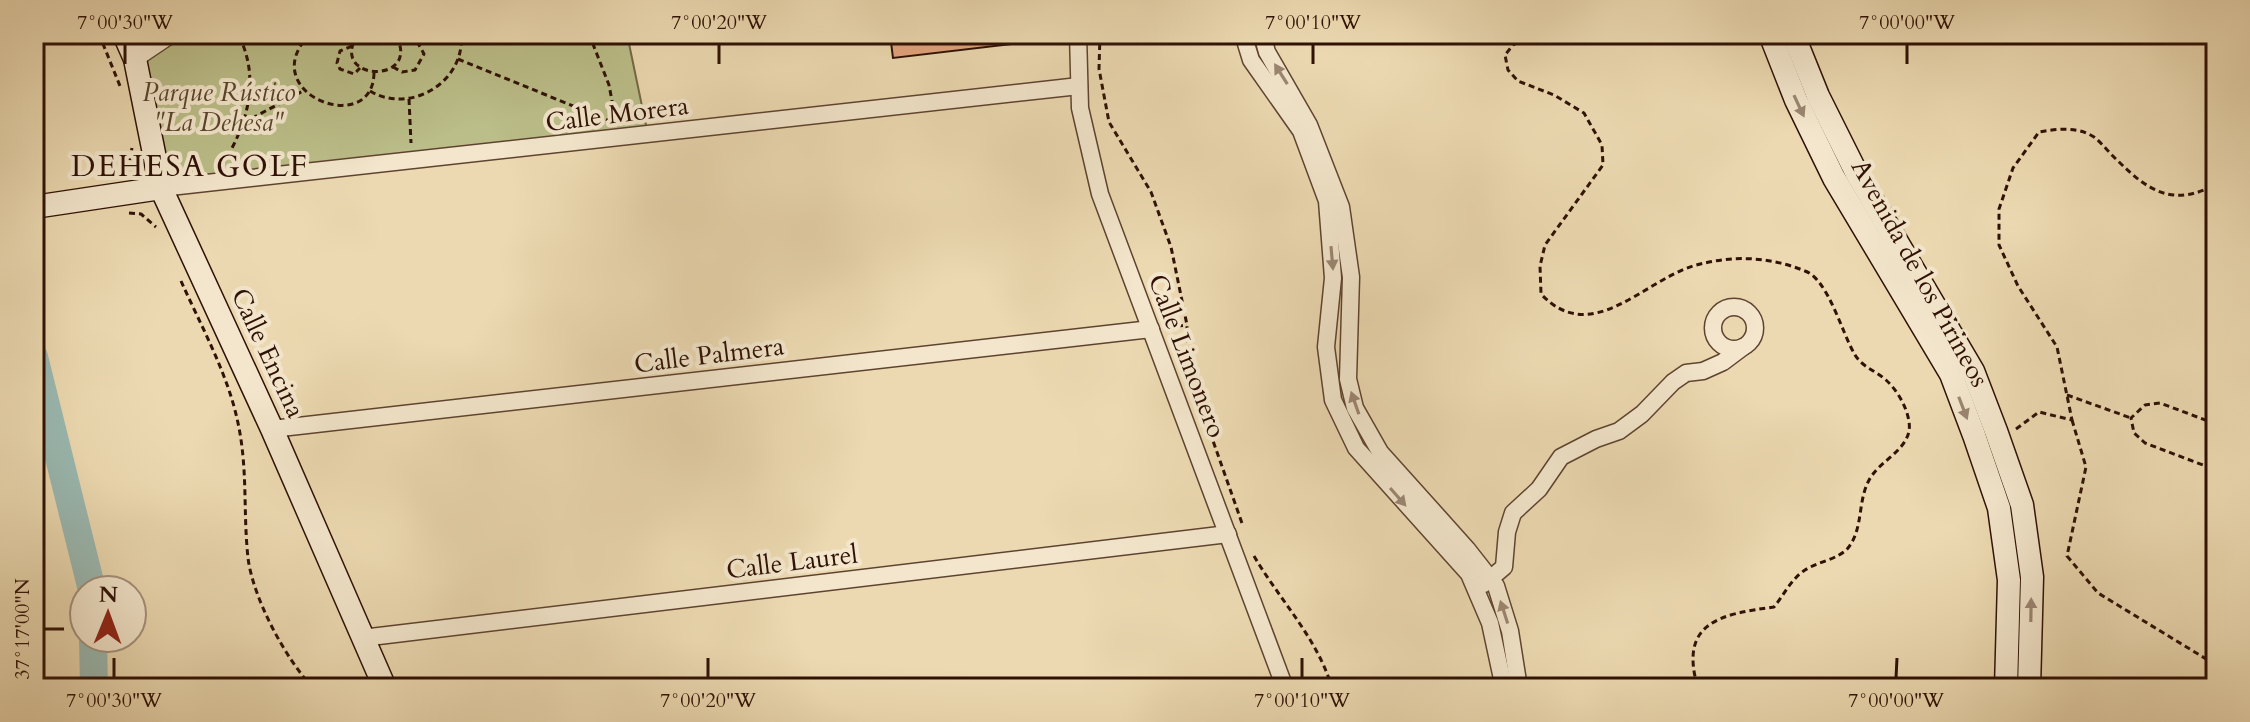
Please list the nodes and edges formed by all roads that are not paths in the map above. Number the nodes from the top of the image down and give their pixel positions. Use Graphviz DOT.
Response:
graph roads {
  1 [pos="124,34"];
  2 [pos="172,34"];
  3 [pos="1078,34"];
  4 [pos="1243,34"];
  5 [pos="1262,34"];
  6 [pos="1770,34"];
  7 [pos="1793,34"];
  8 [pos="135,59"];
  9 [pos="1079,86"];
  10 [pos="161,188"];
  11 [pos="44,206"];
  12 [pos="1151,329"];
  13 [pos="1743,347"];
  14 [pos="272,429"];
  15 [pos="1236,531"];
  16 [pos="1491,580"];
  17 [pos="1475,588"];
  18 [pos="362,638"];
  19 [pos="385,688"];
  20 [pos="1285,688"];
  21 [pos="1504,688"];
  22 [pos="1519,688"];
  23 [pos="2006,688"];
  24 [pos="2029,688"];
  1 -- 8 [label="street, Calle Encina"];
  2 -- 8 [label="street"];
  3 -- 9 [label="street, Calle Limonero"];
  4 -- 17 [label="street, one-way"];
  16 -- 5 [label="street, one-way"];
  6 -- 23 [label="street, Avenida de los Pirineos, one-way"];
  24 -- 7 [label="street, Avenida de los Pirineos, one-way"];
  8 -- 10 [label="street, Calle Encina"];
  9 -- 10 [label="street, Calle Morera"];
  9 -- 12 [label="street, Calle Limonero"];
  10 -- 11 [label="street"];
  10 -- 14 [label="street, Calle Encina"];
  12 -- 14 [label="street, Calle Palmera"];
  12 -- 15 [label="street, Calle Limonero"];
  13 -- 16 [label="street"];
  14 -- 18 [label="street, Calle Encina"];
  15 -- 18 [label="street, Calle Laurel"];
  15 -- 20 [label="street, Calle Limonero"];
  16 -- 17 [label="street"];
  22 -- 16 [label="street, one-way"];
  17 -- 21 [label="street"];
  18 -- 19 [label="street, Calle Encina"];
}
